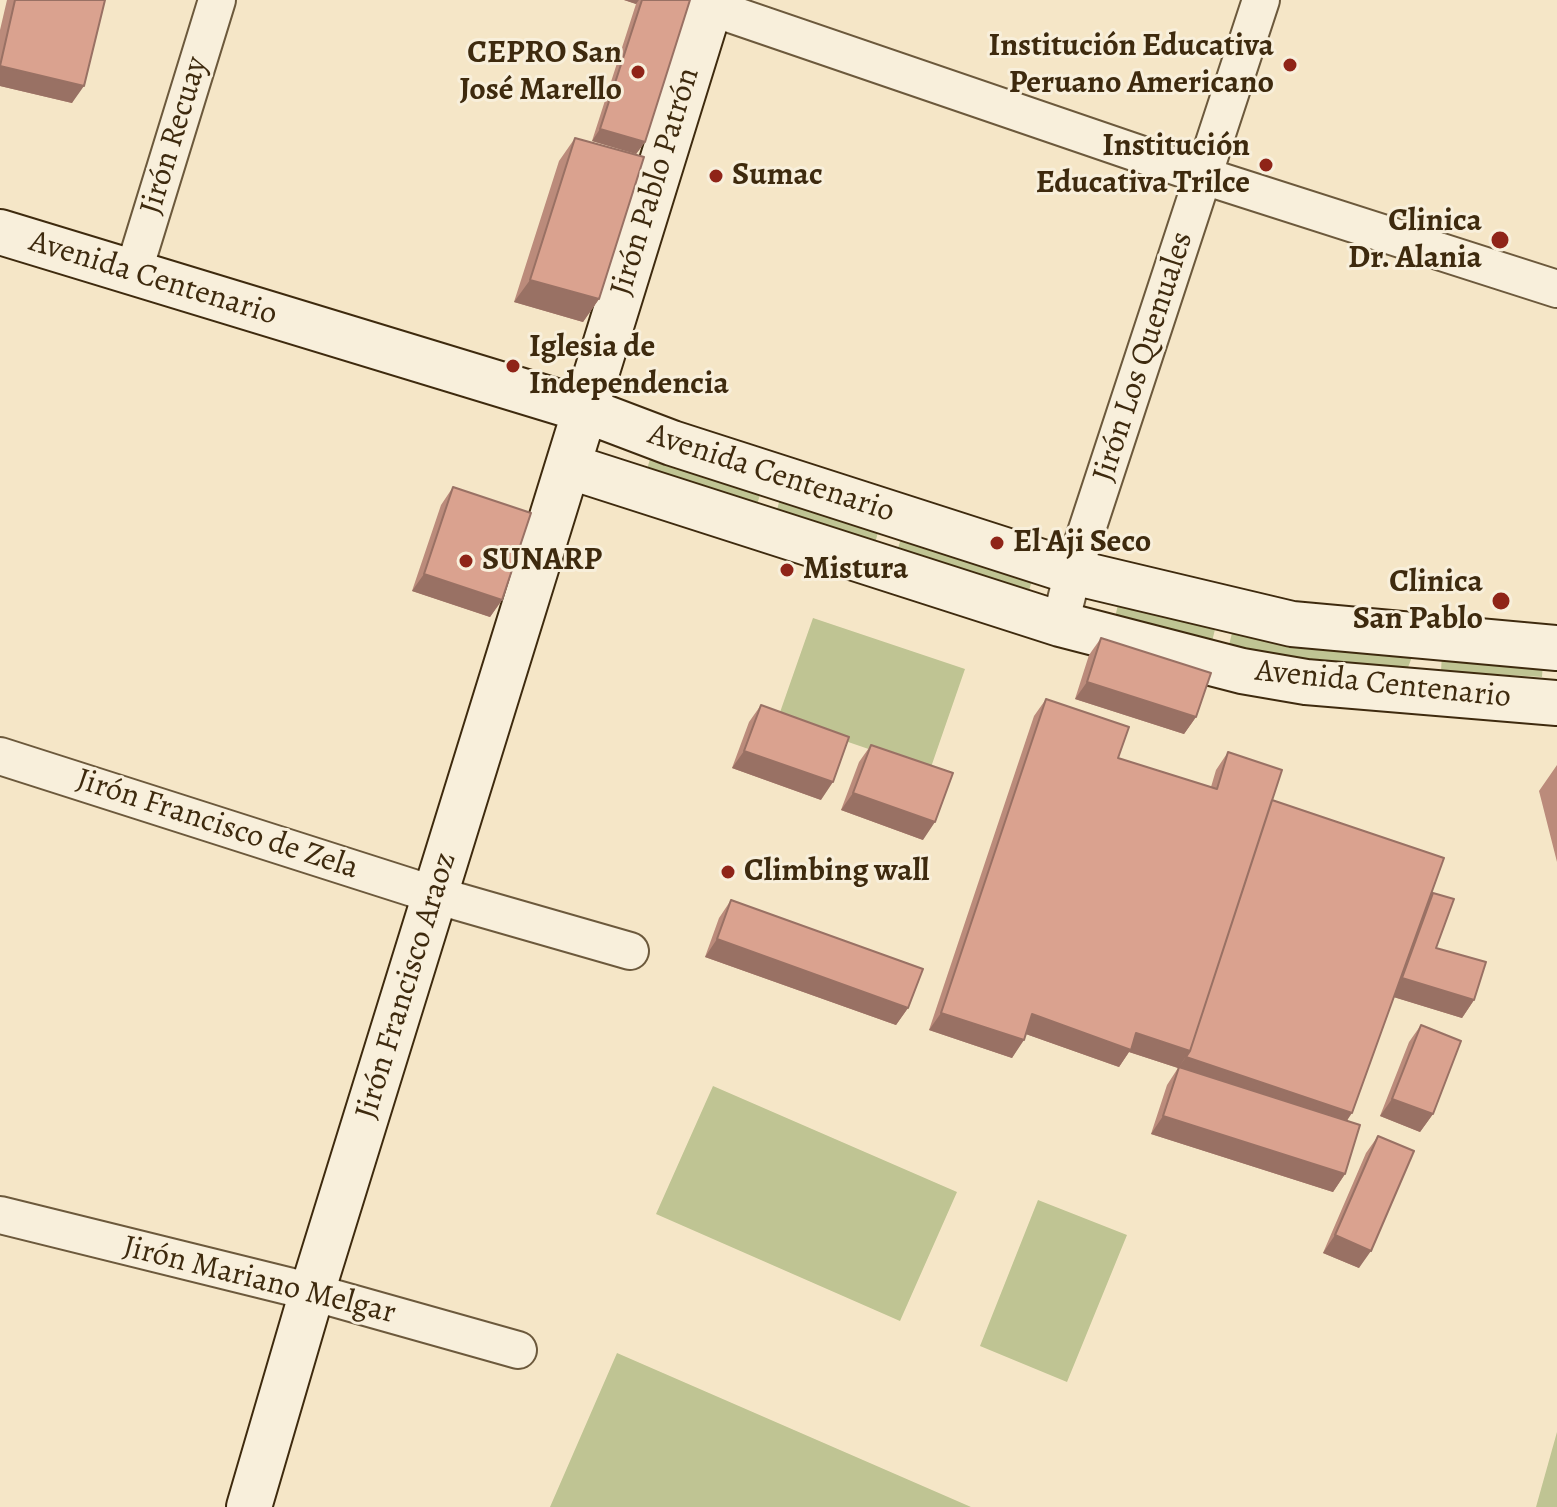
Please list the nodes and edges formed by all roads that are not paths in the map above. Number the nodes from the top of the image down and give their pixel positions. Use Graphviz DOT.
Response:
graph roads {
  1 [pos="217,0"];
  2 [pos="1261,0"];
  3 [pos="711,3"];
  4 [pos="1204,176"];
  5 [pos="0,232"];
  6 [pos="133,273"];
  7 [pos="1557,289"];
  8 [pos="585,410"];
  9 [pos="568,466"];
  10 [pos="1073,572"];
  11 [pos="1060,624"];
  12 [pos="1557,648"];
  13 [pos="1557,703"];
  14 [pos="0,756"];
  15 [pos="435,895"];
  16 [pos="630,951"];
  17 [pos="0,1215"];
  18 [pos="312,1292"];
  19 [pos="518,1350"];
  20 [pos="249,1507"];
  1 -- 6 [label="street, Jirón Recuay"];
  2 -- 4 [label="street, Jirón Los Quenuales"];
  3 -- 4 [label="street"];
  3 -- 8 [label="main road, Jirón Pablo Patrón"];
  4 -- 7 [label="street"];
  4 -- 10 [label="street, Jirón Los Quenuales"];
  5 -- 6 [label="main road, Avenida Centenario"];
  6 -- 8 [label="main road, Avenida Centenario"];
  8 -- 9 [label="main road, Jirón Pablo Patrón"];
  8 -- 10 [label="main road, Avenida Centenario"];
  9 -- 11 [label="main road, Avenida Centenario"];
  9 -- 15 [label="main road, Jirón Francisco Araoz"];
  10 -- 11 [label="street, Jirón Los Quenuales"];
  10 -- 12 [label="main road, Avenida Centenario"];
  11 -- 13 [label="main road, Avenida Centenario"];
  14 -- 15 [label="street, Jirón Francisco de Zela"];
  15 -- 16 [label="street, Jirón Francisco de Zela"];
  15 -- 18 [label="main road, Jirón Francisco Araoz"];
  17 -- 18 [label="street, Jirón Mariano Melgar"];
  18 -- 19 [label="street, Jirón Mariano Melgar"];
  18 -- 20 [label="main road, Jirón Francisco Araoz"];
}
